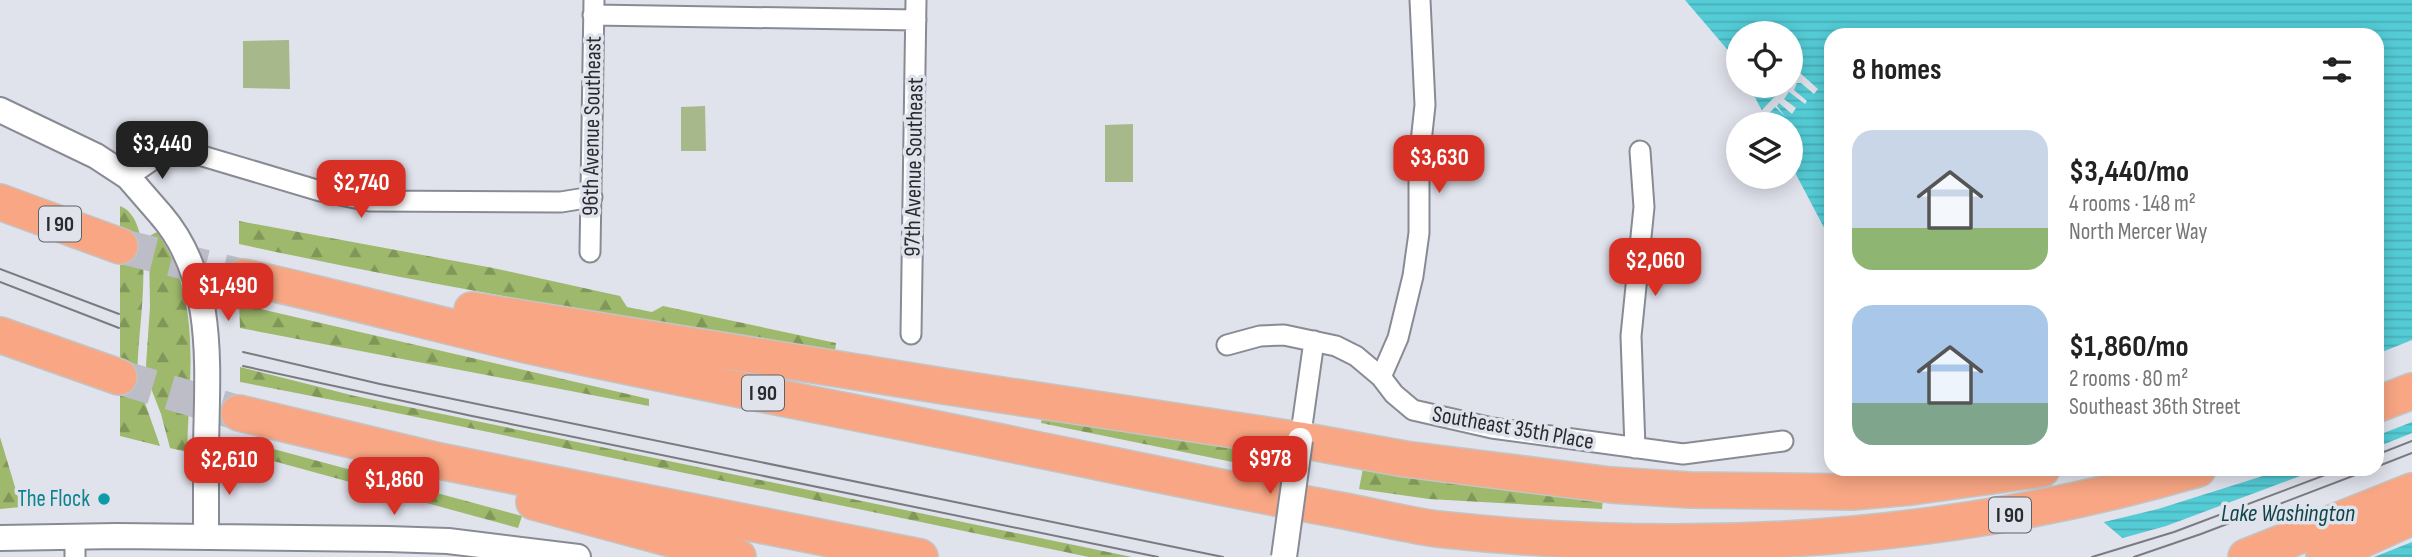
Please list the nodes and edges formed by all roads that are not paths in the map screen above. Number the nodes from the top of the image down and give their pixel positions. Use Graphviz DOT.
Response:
graph roads {
  1 [pos="916,0"];
  2 [pos="1420,0"];
  3 [pos="593,8"];
  4 [pos="916,20"];
  5 [pos="0,110"];
  6 [pos="1640,151"];
  7 [pos="128,177"];
  8 [pos="592,197"];
  9 [pos="0,202"];
  10 [pos="120,246"];
  11 [pos="590,252"];
  12 [pos="911,334"];
  13 [pos="0,335"];
  14 [pos="1314,341"];
  15 [pos="1227,345"];
  16 [pos="2412,374"];
  17 [pos="119,377"];
  18 [pos="1381,377"];
  19 [pos="2384,382"];
  20 [pos="2412,391"];
  21 [pos="2384,402"];
  22 [pos="239,413"];
  23 [pos="1300,440"];
  24 [pos="1783,441"];
  25 [pos="1635,448"];
  26 [pos="439,461"];
  27 [pos="1991,476"];
  28 [pos="2174,476"];
  29 [pos="2412,491"];
  30 [pos="2412,517"];
  31 [pos="0,537"];
  32 [pos="206,537"];
  33 [pos="75,547"];
  34 [pos="544,555"];
  35 [pos="578,557"];
  36 [pos="738,557"];
  37 [pos="920,557"];
  38 [pos="1284,557"];
  39 [pos="2246,557"];
  40 [pos="2324,557"];
  1 -- 4 [label="street, 97th Avenue Southeast"];
  2 -- 18 [label="street"];
  3 -- 4 [label="street"];
  3 -- 8 [label="street, 96th Avenue Southeast"];
  4 -- 12 [label="street, 97th Avenue Southeast"];
  5 -- 7 [label="street"];
  6 -- 25 [label="street"];
  7 -- 8 [label="street"];
  7 -- 32 [label="street, bridge"];
  8 -- 11 [label="street, 96th Avenue Southeast"];
  9 -- 10 [label="highway, I 90"];
  13 -- 17 [label="highway"];
  14 -- 15 [label="street, Southeast 35th Place"];
  14 -- 18 [label="street, Southeast 35th Place"];
  14 -- 23 [label="street"];
  16 -- 19 [label="highway"];
  18 -- 25 [label="street, Southeast 35th Place"];
  20 -- 21 [label="highway"];
  22 -- 26 [label="highway"];
  23 -- 27 [label="highway"];
  23 -- 28 [label="highway, I 90"];
  23 -- 38 [label="street, bridge"];
  24 -- 25 [label="street, Southeast 35th Place"];
  26 -- 36 [label="highway"];
  26 -- 37 [label="highway"];
  29 -- 39 [label="highway"];
  30 -- 40 [label="highway"];
  31 -- 33 [label="street"];
  32 -- 33 [label="street"];
  32 -- 34 [label="street"];
  34 -- 35 [label="street"];
}
